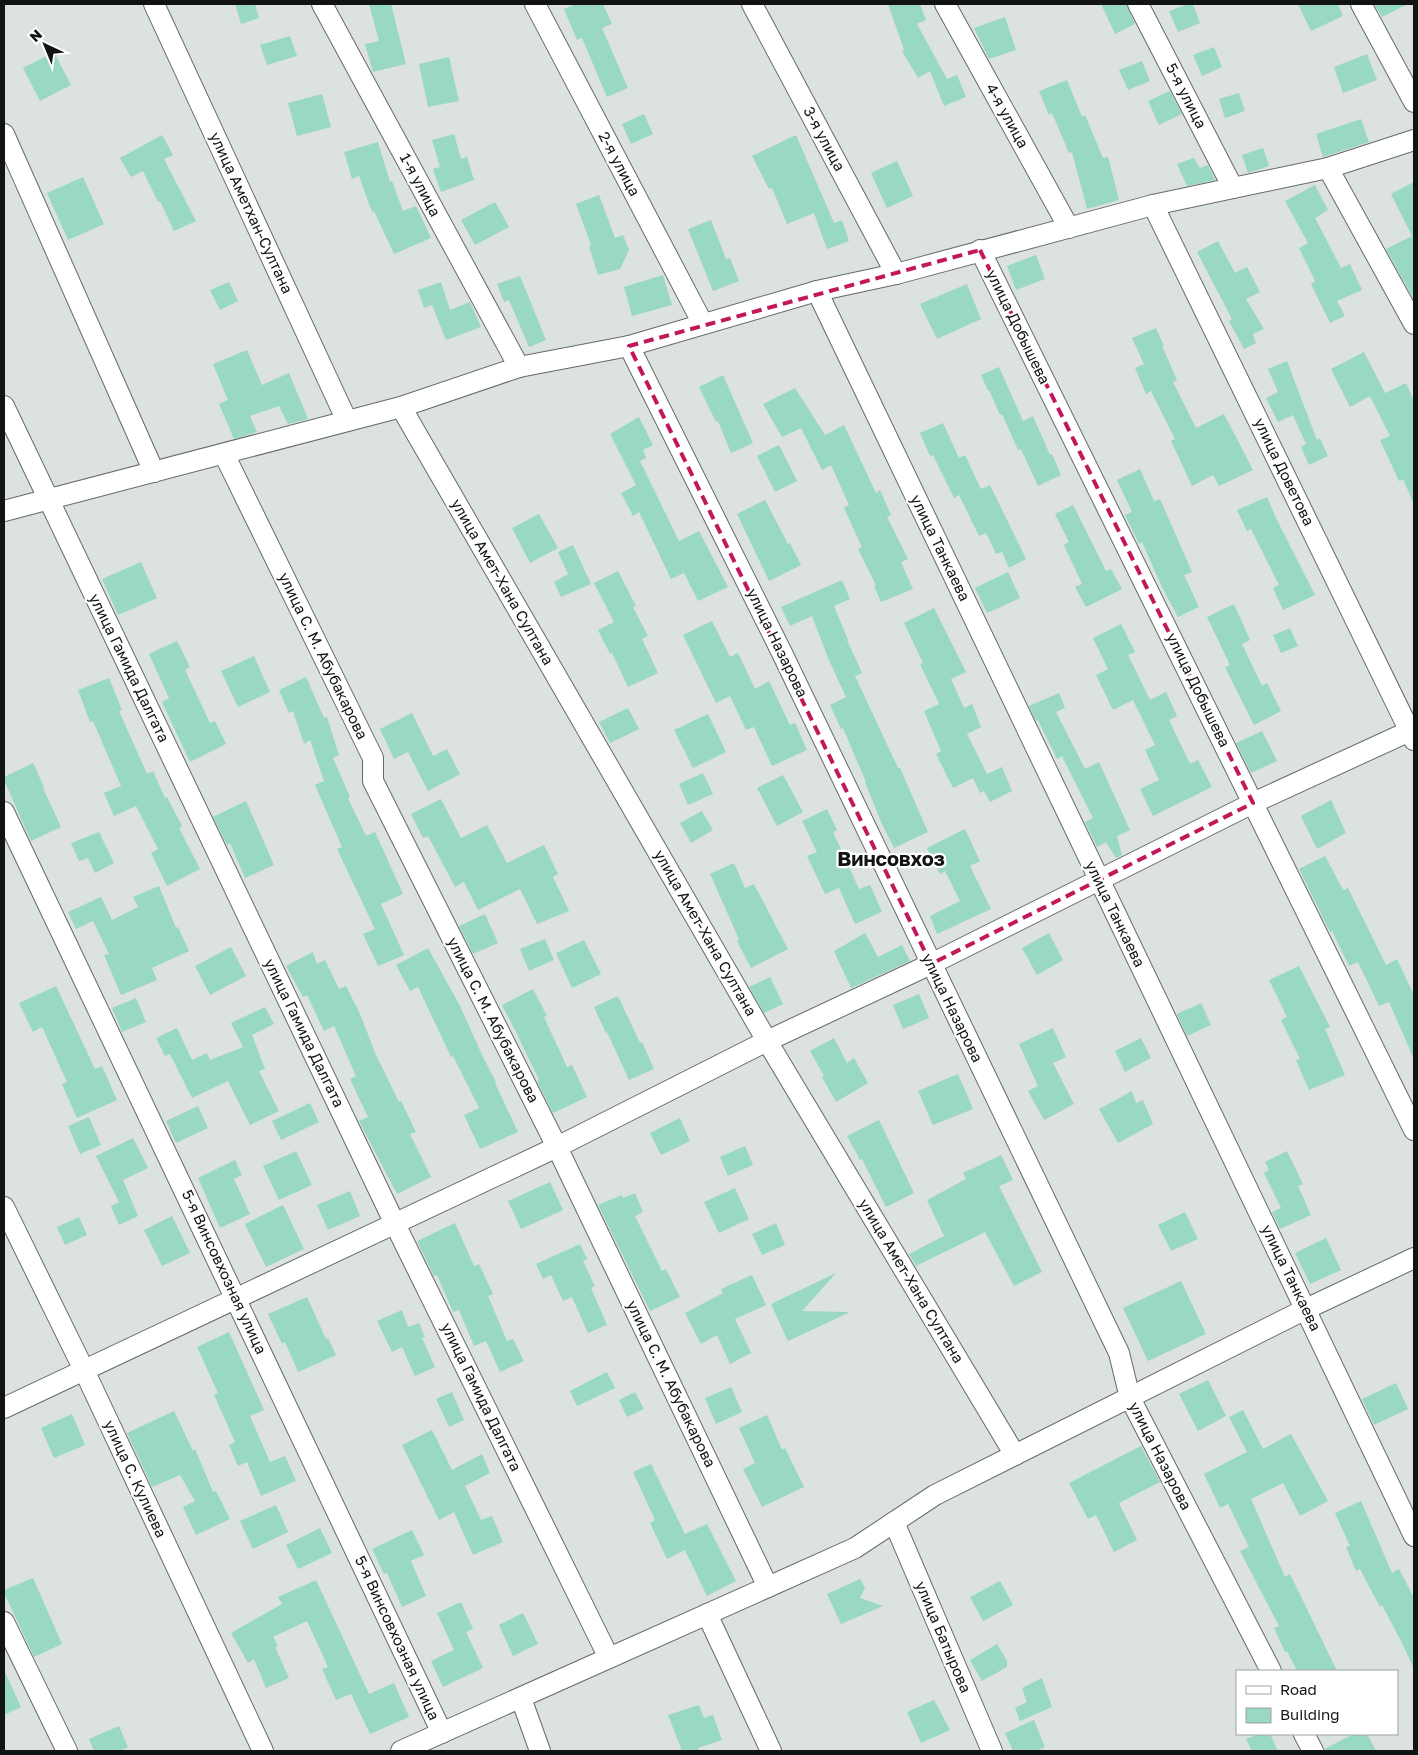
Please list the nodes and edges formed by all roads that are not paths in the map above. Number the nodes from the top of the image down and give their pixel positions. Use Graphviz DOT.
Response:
graph roads {
  1 [pos="154,4"];
  2 [pos="322,4"];
  3 [pos="535,4"];
  4 [pos="752,4"];
  5 [pos="945,4"];
  6 [pos="1138,4"];
  7 [pos="1361,4"];
  8 [pos="1414,102"];
  9 [pos="4,134"];
  10 [pos="1414,140"];
  11 [pos="1328,168"];
  12 [pos="1233,188"];
  13 [pos="1154,205"];
  14 [pos="1069,228"];
  15 [pos="980,250"];
  16 [pos="896,274"];
  17 [pos="817,291"];
  18 [pos="703,324"];
  19 [pos="1414,324"];
  20 [pos="628,346"];
  21 [pos="519,367"];
  22 [pos="4,406"];
  23 [pos="401,407"];
  24 [pos="348,421"];
  25 [pos="224,454"];
  26 [pos="154,472"];
  27 [pos="48,500"];
  28 [pos="4,511"];
  29 [pos="1413,733"];
  30 [pos="1253,803"];
  31 [pos="4,812"];
  32 [pos="1099,880"];
  33 [pos="931,964"];
  34 [pos="767,1041"];
  35 [pos="1414,1130"];
  36 [pos="557,1148"];
  37 [pos="4,1208"];
  38 [pos="395,1224"];
  39 [pos="1414,1258"];
  40 [pos="236,1298"];
  41 [pos="1306,1309"];
  42 [pos="84,1370"];
  43 [pos="1130,1398"];
  44 [pos="4,1408"];
  45 [pos="1015,1455"];
  46 [pos="894,1522"];
  47 [pos="1414,1536"];
  48 [pos="768,1587"];
  49 [pos="707,1614"];
  50 [pos="4,1622"];
  51 [pos="609,1658"];
  52 [pos="1270,1670"];
  53 [pos="521,1698"];
  54 [pos="442,1733"];
  55 [pos="1305,1735"];
  56 [pos="67,1751"];
  57 [pos="263,1751"];
  58 [pos="401,1751"];
  59 [pos="540,1751"];
  60 [pos="771,1751"];
  61 [pos="992,1751"];
  62 [pos="1313,1751"];
  1 -- 24 [label="street, улица Аметхан-Султана"];
  2 -- 21 [label="street, 1-я улица"];
  3 -- 18 [label="street, 2-я улица"];
  4 -- 16 [label="street, 3-я улица"];
  5 -- 14 [label="street, 4-я улица"];
  6 -- 12 [label="street, 5-я улица"];
  7 -- 8 [label="street"];
  9 -- 26 [label="street"];
  10 -- 11 [label="street"];
  11 -- 12 [label="street"];
  11 -- 19 [label="street"];
  12 -- 13 [label="street"];
  13 -- 14 [label="street"];
  13 -- 29 [label="street, улица Доветова"];
  14 -- 15 [label="street"];
  15 -- 16 [label="street"];
  15 -- 30 [label="street, улица Добышева"];
  16 -- 17 [label="street"];
  17 -- 18 [label="street"];
  17 -- 32 [label="street, улица Танкаева"];
  18 -- 20 [label="street"];
  20 -- 21 [label="street"];
  20 -- 33 [label="street, улица Назарова"];
  21 -- 23 [label="street"];
  22 -- 27 [label="street, улица Гамида Далгата"];
  23 -- 24 [label="street"];
  23 -- 34 [label="street, улица Амет-Хана Султана"];
  24 -- 25 [label="street"];
  25 -- 26 [label="street"];
  25 -- 36 [label="street, улица С. М. Абубакарова"];
  26 -- 27 [label="street"];
  27 -- 28 [label="street"];
  27 -- 38 [label="street, улица Гамида Далгата"];
  29 -- 30 [label="street"];
  30 -- 32 [label="street"];
  30 -- 35 [label="street, улица Добышева"];
  31 -- 40 [label="street, 5-я Винсовхозная улица"];
  32 -- 33 [label="street"];
  32 -- 41 [label="street, улица Танкаева"];
  33 -- 34 [label="street"];
  33 -- 43 [label="street, улица Назарова"];
  34 -- 36 [label="street"];
  34 -- 45 [label="street, улица Амет-Хана Султана"];
  36 -- 38 [label="street"];
  36 -- 48 [label="street, улица С. М. Абубакарова"];
  37 -- 42 [label="street, улица С. Кулиева"];
  38 -- 40 [label="street"];
  38 -- 51 [label="street, улица Гамида Далгата"];
  39 -- 41 [label="street"];
  40 -- 42 [label="street"];
  40 -- 54 [label="street, 5-я Винсовхозная улица"];
  41 -- 43 [label="street"];
  41 -- 47 [label="street, улица Танкаева"];
  42 -- 44 [label="street"];
  42 -- 57 [label="street, улица С. Кулиева"];
  43 -- 45 [label="street"];
  43 -- 52 [label="street, улица Назарова"];
  45 -- 46 [label="street"];
  46 -- 48 [label="street"];
  46 -- 61 [label="street, улица Батырова"];
  48 -- 49 [label="street"];
  49 -- 51 [label="street"];
  49 -- 60 [label="street"];
  50 -- 56 [label="street"];
  51 -- 53 [label="street"];
  53 -- 54 [label="street"];
  53 -- 59 [label="street"];
  54 -- 58 [label="street"];
  55 -- 62 [label="street"];
}
